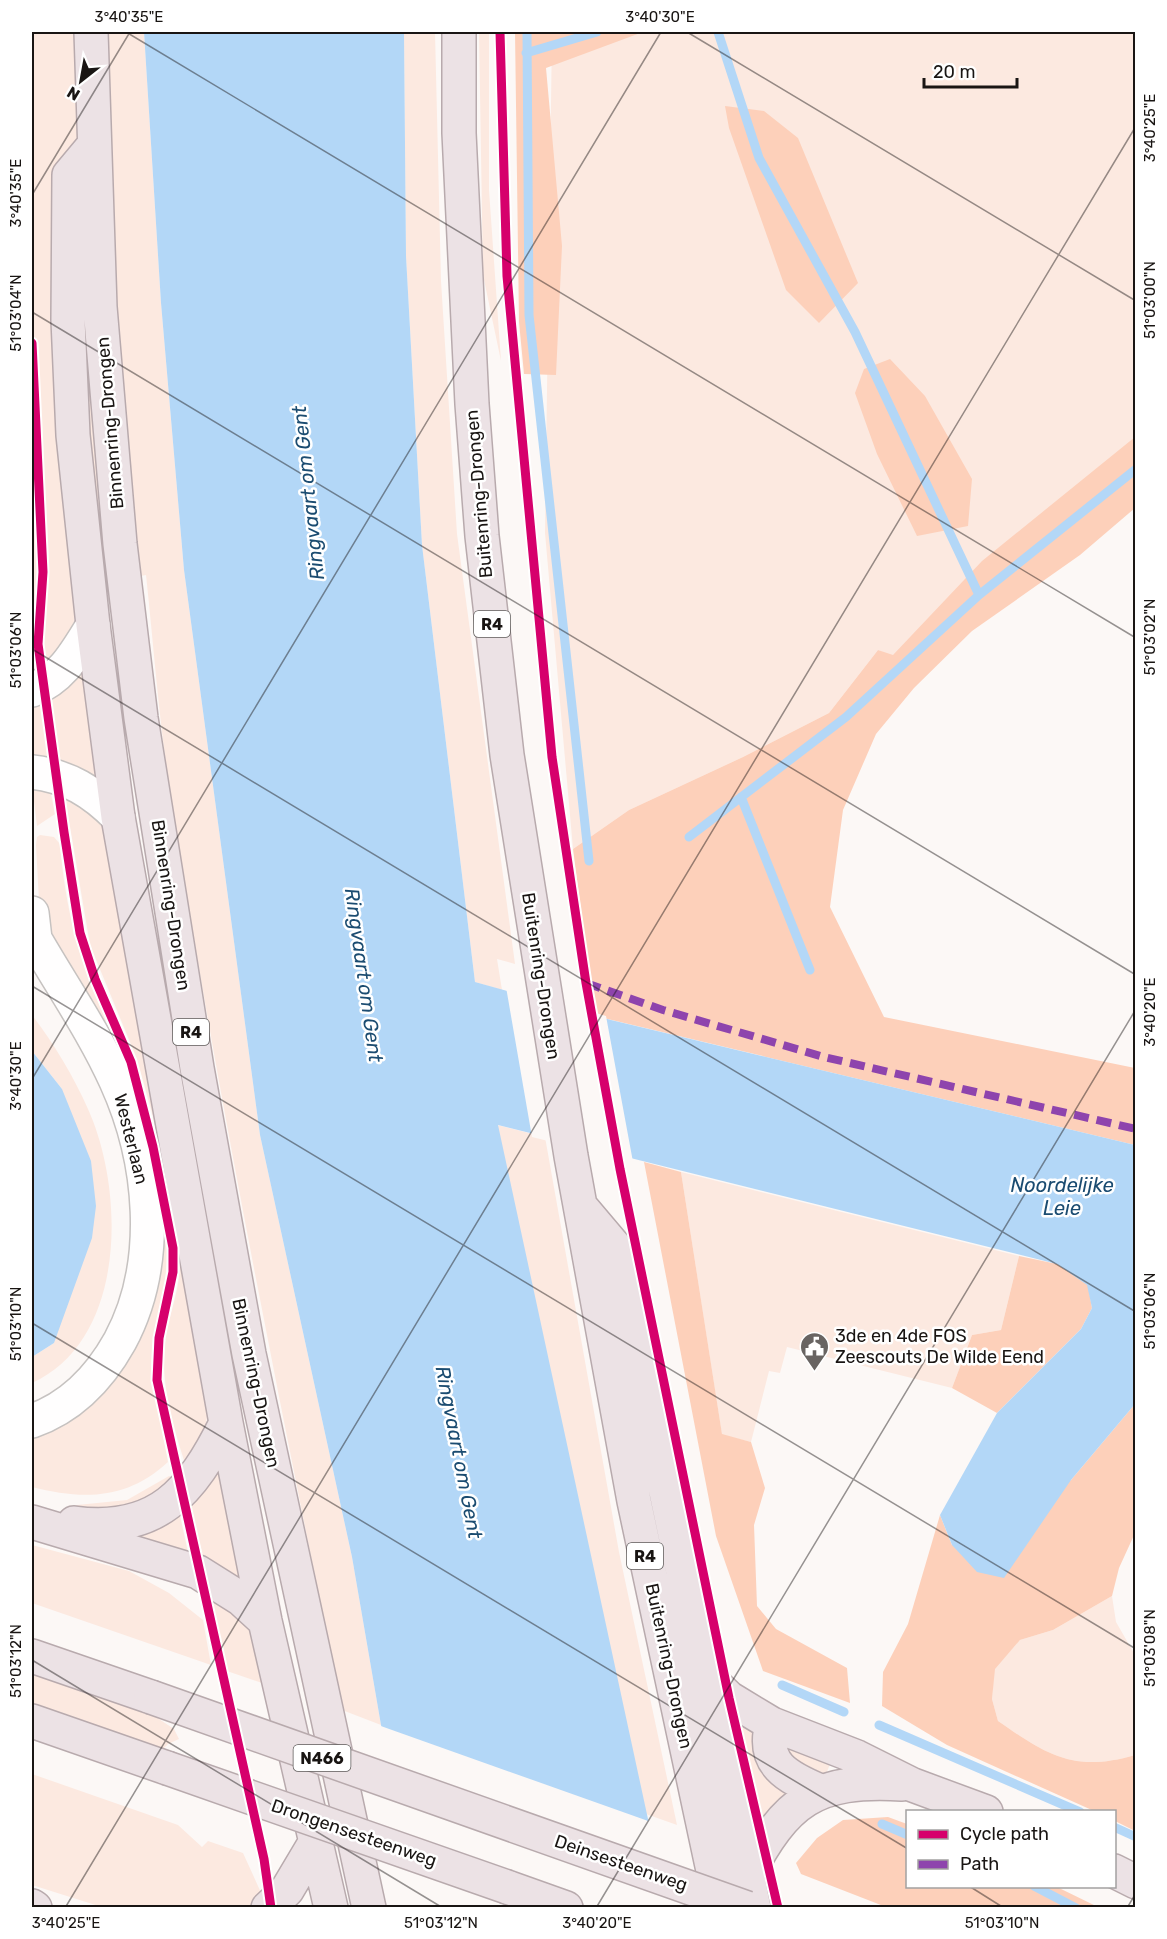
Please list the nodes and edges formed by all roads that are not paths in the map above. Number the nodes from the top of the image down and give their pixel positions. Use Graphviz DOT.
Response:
graph roads {
  1 [pos="92,32"];
  2 [pos="459,32"];
  3 [pos="94,145"];
  4 [pos="93,625"];
  5 [pos="32,690"];
  6 [pos="32,772"];
  7 [pos="118,817"];
  8 [pos="33,926"];
  9 [pos="578,1203"];
  10 [pos="32,1421"];
  11 [pos="226,1423"];
  12 [pos="32,1518"];
  13 [pos="32,1522"];
  14 [pos="265,1621"];
  15 [pos="32,1656"];
  16 [pos="707,1677"];
  17 [pos="32,1721"];
  18 [pos="772,1724"];
  19 [pos="913,1785"];
  20 [pos="820,1791"];
  21 [pos="981,1810"];
  22 [pos="315,1843"];
  23 [pos="1116,1872"];
  24 [pos="1136,1882"];
  25 [pos="749,1897"];
  26 [pos="268,1908"];
  27 [pos="331,1908"];
  28 [pos="369,1908"];
  29 [pos="566,1908"];
  30 [pos="721,1908"];
  1 -- 3 [label="highway, Binnenring-Drongen / R4"];
  2 -- 9 [label="highway, Buitenring-Drongen / R4"];
  3 -- 4 [label="highway"];
  3 -- 28 [label="highway, Binnenring-Drongen / R4"];
  4 -- 5 [label="street"];
  4 -- 7 [label="highway"];
  6 -- 7 [label="street"];
  7 -- 11 [label="highway"];
  8 -- 10 [label="street, Westerlaan"];
  9 -- 16 [label="highway"];
  9 -- 30 [label="highway, Buitenring-Drongen / R4"];
  11 -- 12 [label="highway"];
  11 -- 14 [label="highway"];
  13 -- 14 [label="highway"];
  14 -- 22 [label="highway"];
  15 -- 25 [label="highway, Deinsesteenweg / N466, bridge"];
  16 -- 18 [label="highway"];
  16 -- 25 [label="highway"];
  17 -- 29 [label="highway, Drongensesteenweg, bridge"];
  18 -- 19 [label="highway"];
  18 -- 20 [label="highway"];
  19 -- 20 [label="highway"];
  19 -- 21 [label="highway"];
  20 -- 25 [label="highway"];
  22 -- 26 [label="highway"];
  22 -- 27 [label="highway"];
  23 -- 24 [label="highway"];
}
